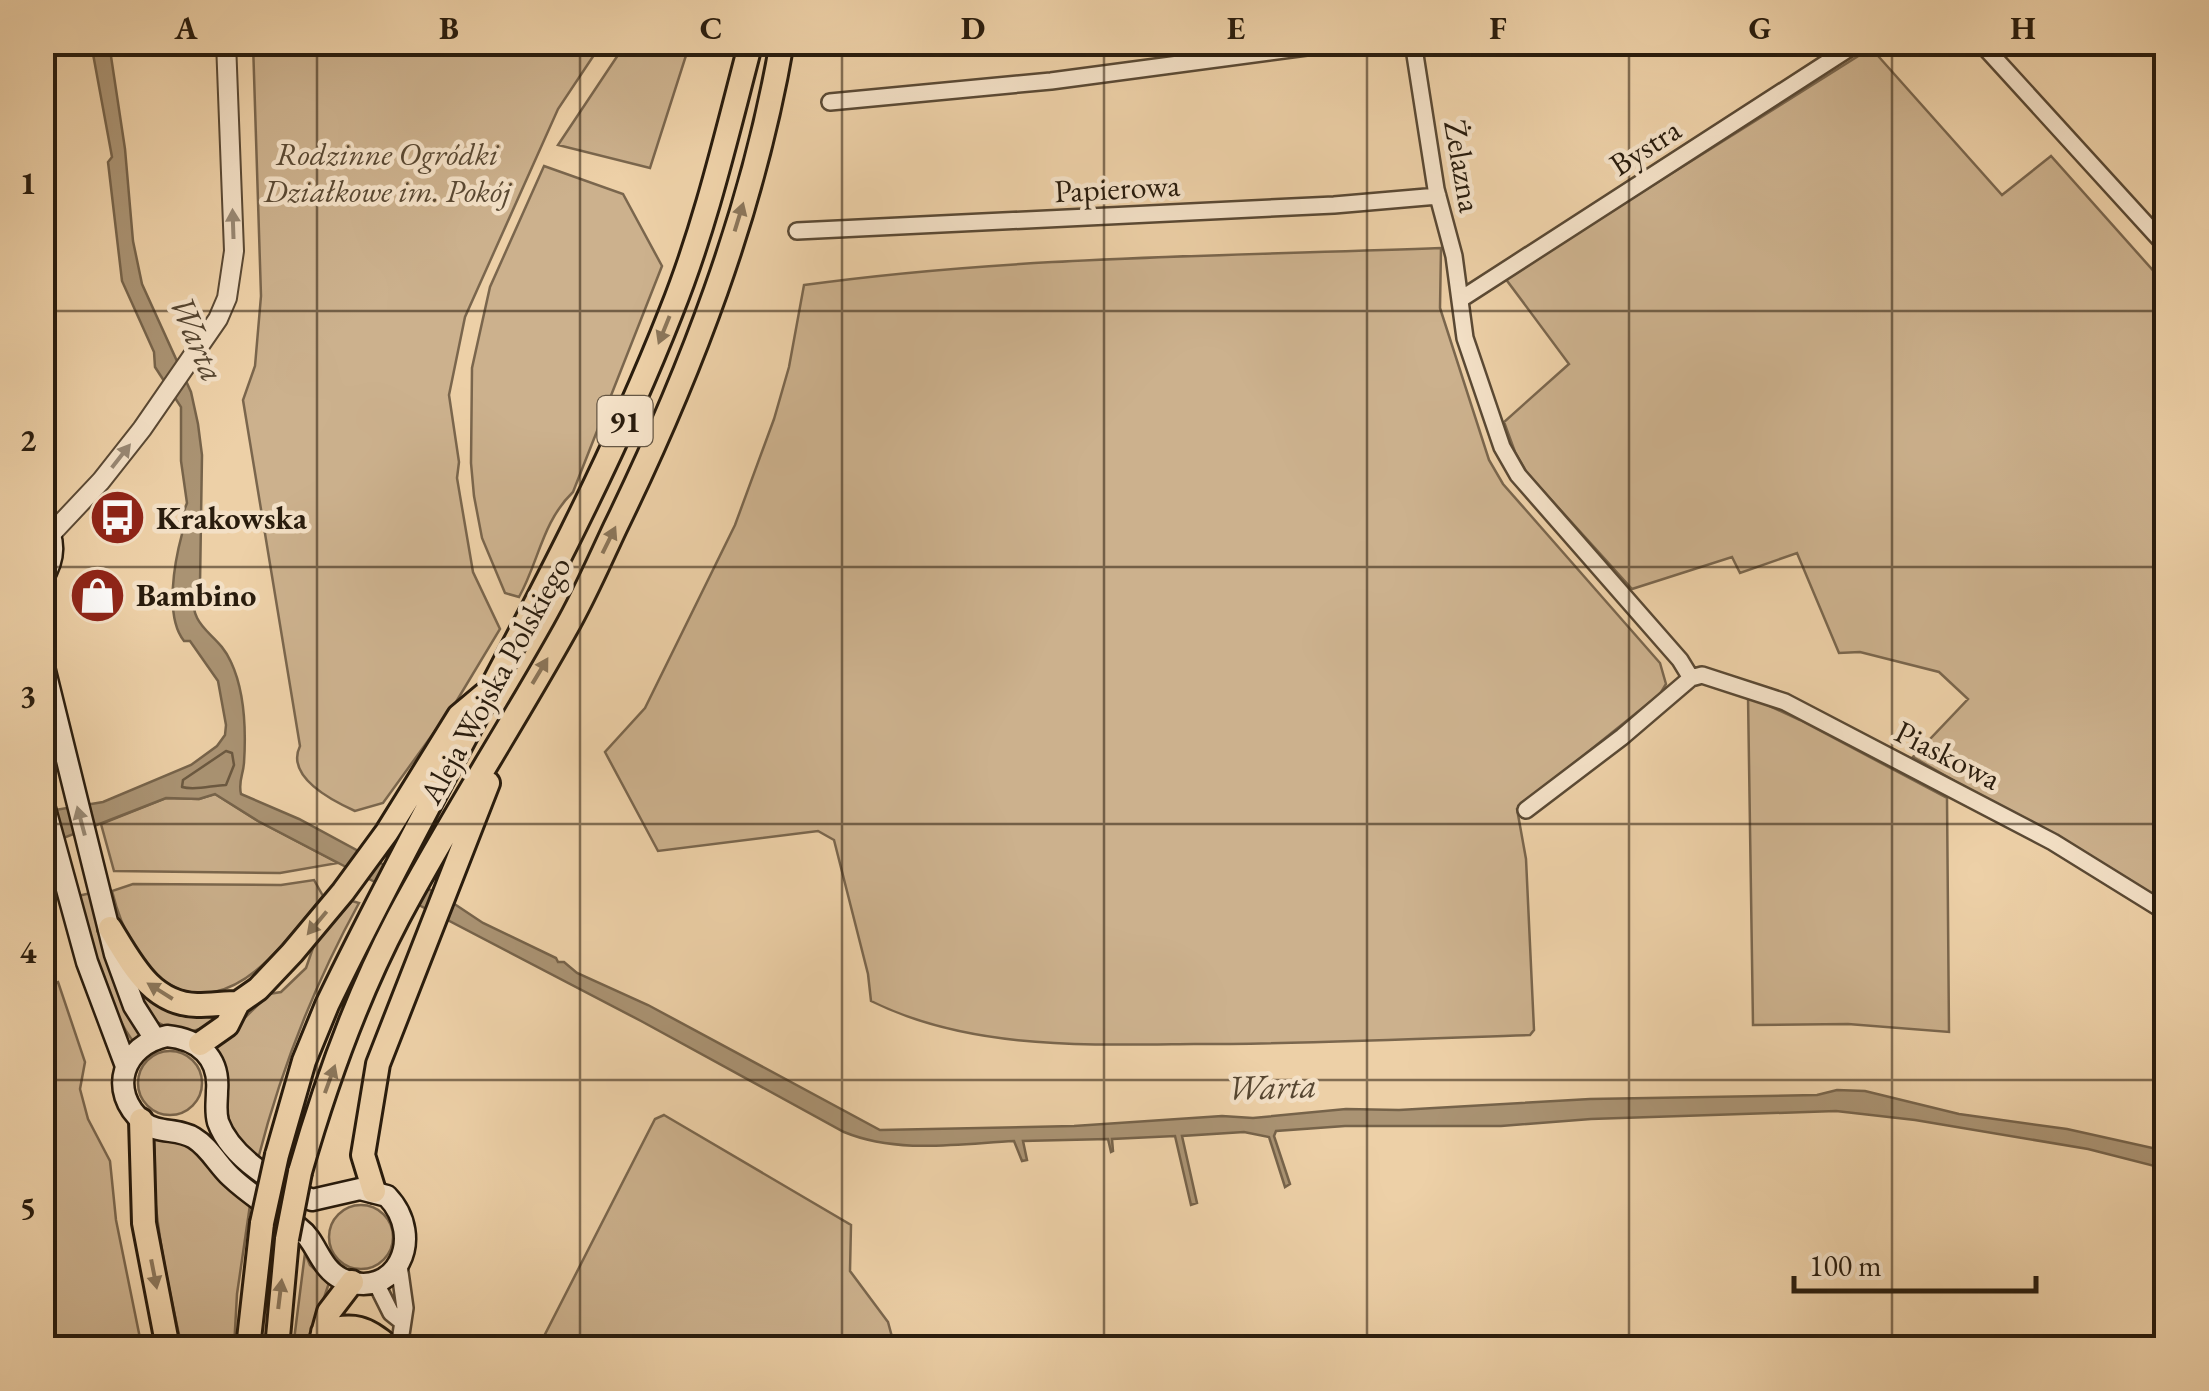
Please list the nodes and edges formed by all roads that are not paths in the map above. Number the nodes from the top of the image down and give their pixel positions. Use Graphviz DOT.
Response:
graph roads {
  1 [pos="226,42"];
  2 [pos="751,42"];
  3 [pos="782,42"];
  4 [pos="799,42"];
  5 [pos="1344,42"];
  6 [pos="1413,42"];
  7 [pos="1859,42"];
  8 [pos="1980,42"];
  9 [pos="776,80"];
  10 [pos="830,102"];
  11 [pos="1438,196"];
  12 [pos="798,231"];
  13 [pos="2166,246"];
  14 [pos="1461,299"];
  15 [pos="47,527"];
  16 [pos="43,583"];
  17 [pos="42,659"];
  18 [pos="1691,678"];
  19 [pos="491,690"];
  20 [pos="514,714"];
  21 [pos="42,798"];
  22 [pos="1526,810"];
  23 [pos="2166,912"];
  24 [pos="110,928"];
  25 [pos="238,1003"];
  26 [pos="155,1038"];
  27 [pos="200,1044"];
  28 [pos="126,1066"];
  29 [pos="141,1120"];
  30 [pos="374,1191"];
  31 [pos="399,1265"];
  32 [pos="364,1281"];
  33 [pos="401,1321"];
  34 [pos="321,1340"];
  35 [pos="168,1348"];
  36 [pos="248,1348"];
  37 [pos="277,1348"];
  38 [pos="390,1348"];
  39 [pos="398,1348"];
  15 -- 1 [label="street, one-way"];
  2 -- 19 [label="main road, Aleja Wojska Polskiego / 91, one-way"];
  3 -- 9 [label="main road, Aleja Wojska Polskiego / 91"];
  4 -- 9 [label="main road"];
  5 -- 10 [label="street"];
  6 -- 11 [label="street, Żelazna"];
  7 -- 14 [label="street, Bystra"];
  8 -- 13 [label="street"];
  20 -- 9 [label="main road, Aleja Wojska Polskiego / 91, one-way"];
  11 -- 12 [label="street, Papierowa"];
  11 -- 14 [label="street, Żelazna"];
  14 -- 18 [label="street"];
  15 -- 16 [label="main road"];
  24 -- 17 [label="main road, one-way"];
  18 -- 22 [label="street"];
  18 -- 23 [label="street, Piaskowa"];
  19 -- 25 [label="main road, one-way"];
  19 -- 36 [label="main road, Aleja Wojska Polskiego / 91, bridge"];
  20 -- 30 [label="main road"];
  37 -- 20 [label="main road, Aleja Wojska Polskiego / 91, one-way, bridge"];
  21 -- 28 [label="main road"];
  25 -- 24 [label="main road, one-way"];
  24 -- 26 [label="main road"];
  25 -- 27 [label="main road"];
  26 -- 27 [label="main road"];
  26 -- 28 [label="main road"];
  27 -- 30 [label="main road"];
  28 -- 29 [label="main road"];
  29 -- 32 [label="main road"];
  29 -- 35 [label="main road, one-way"];
  30 -- 31 [label="main road"];
  31 -- 32 [label="main road"];
  31 -- 33 [label="street"];
  32 -- 33 [label="street"];
  32 -- 34 [label="main road"];
  33 -- 39 [label="street"];
  34 -- 38 [label="main road"];
}
